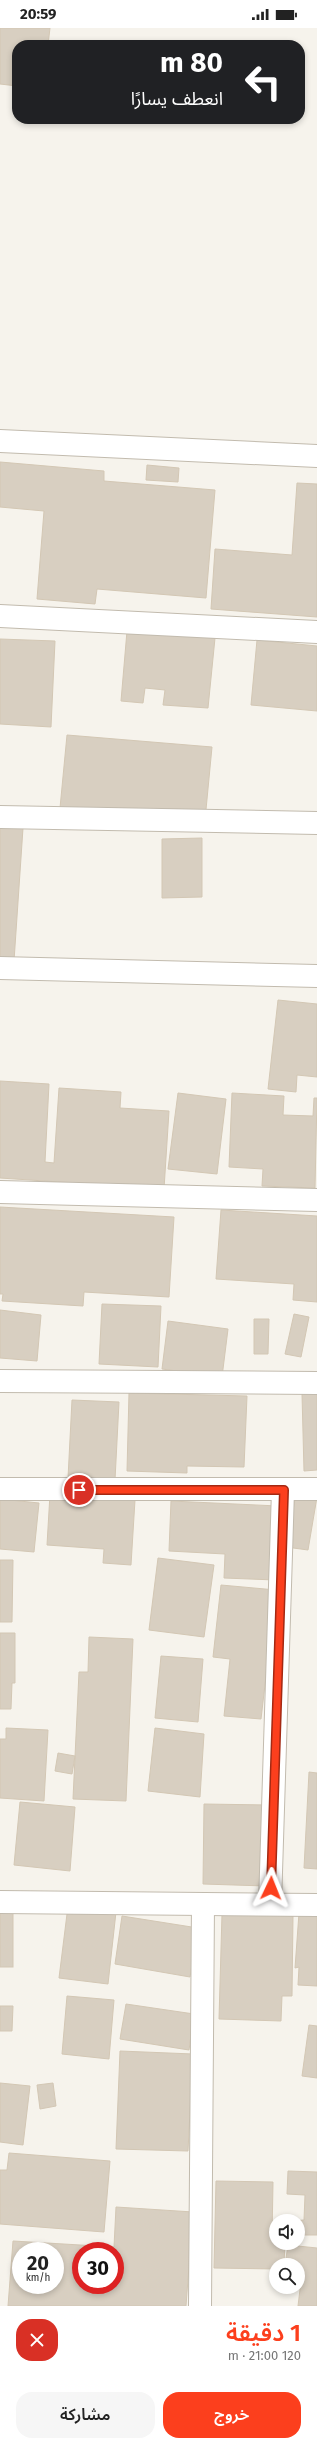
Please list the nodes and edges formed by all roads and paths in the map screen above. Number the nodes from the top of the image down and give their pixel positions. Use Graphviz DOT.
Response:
graph roads {
  1 [pos="0,441"];
  2 [pos="317,456"];
  3 [pos="0,616"];
  4 [pos="317,632"];
  5 [pos="0,817"];
  6 [pos="317,823"];
  7 [pos="0,968"];
  8 [pos="317,976"];
  9 [pos="0,1192"];
  10 [pos="317,1200"];
  11 [pos="0,1381"];
  12 [pos="317,1383"];
  13 [pos="0,1489"];
  14 [pos="317,1489"];
  15 [pos="284,1490"];
  16 [pos="0,1902"];
  17 [pos="203,1904"];
  18 [pos="270,1904"];
  19 [pos="317,1905"];
  20 [pos="200,2306"];
  1 -- 2 [label="street"];
  3 -- 4 [label="street"];
  5 -- 6 [label="street"];
  7 -- 8 [label="street"];
  9 -- 10 [label="street"];
  11 -- 12 [label="street"];
  13 -- 15 [label="street"];
  14 -- 15 [label="street"];
  15 -- 18 [label="street"];
  16 -- 17 [label="street"];
  17 -- 18 [label="street"];
  17 -- 20 [label="street"];
  18 -- 19 [label="street"];
}
